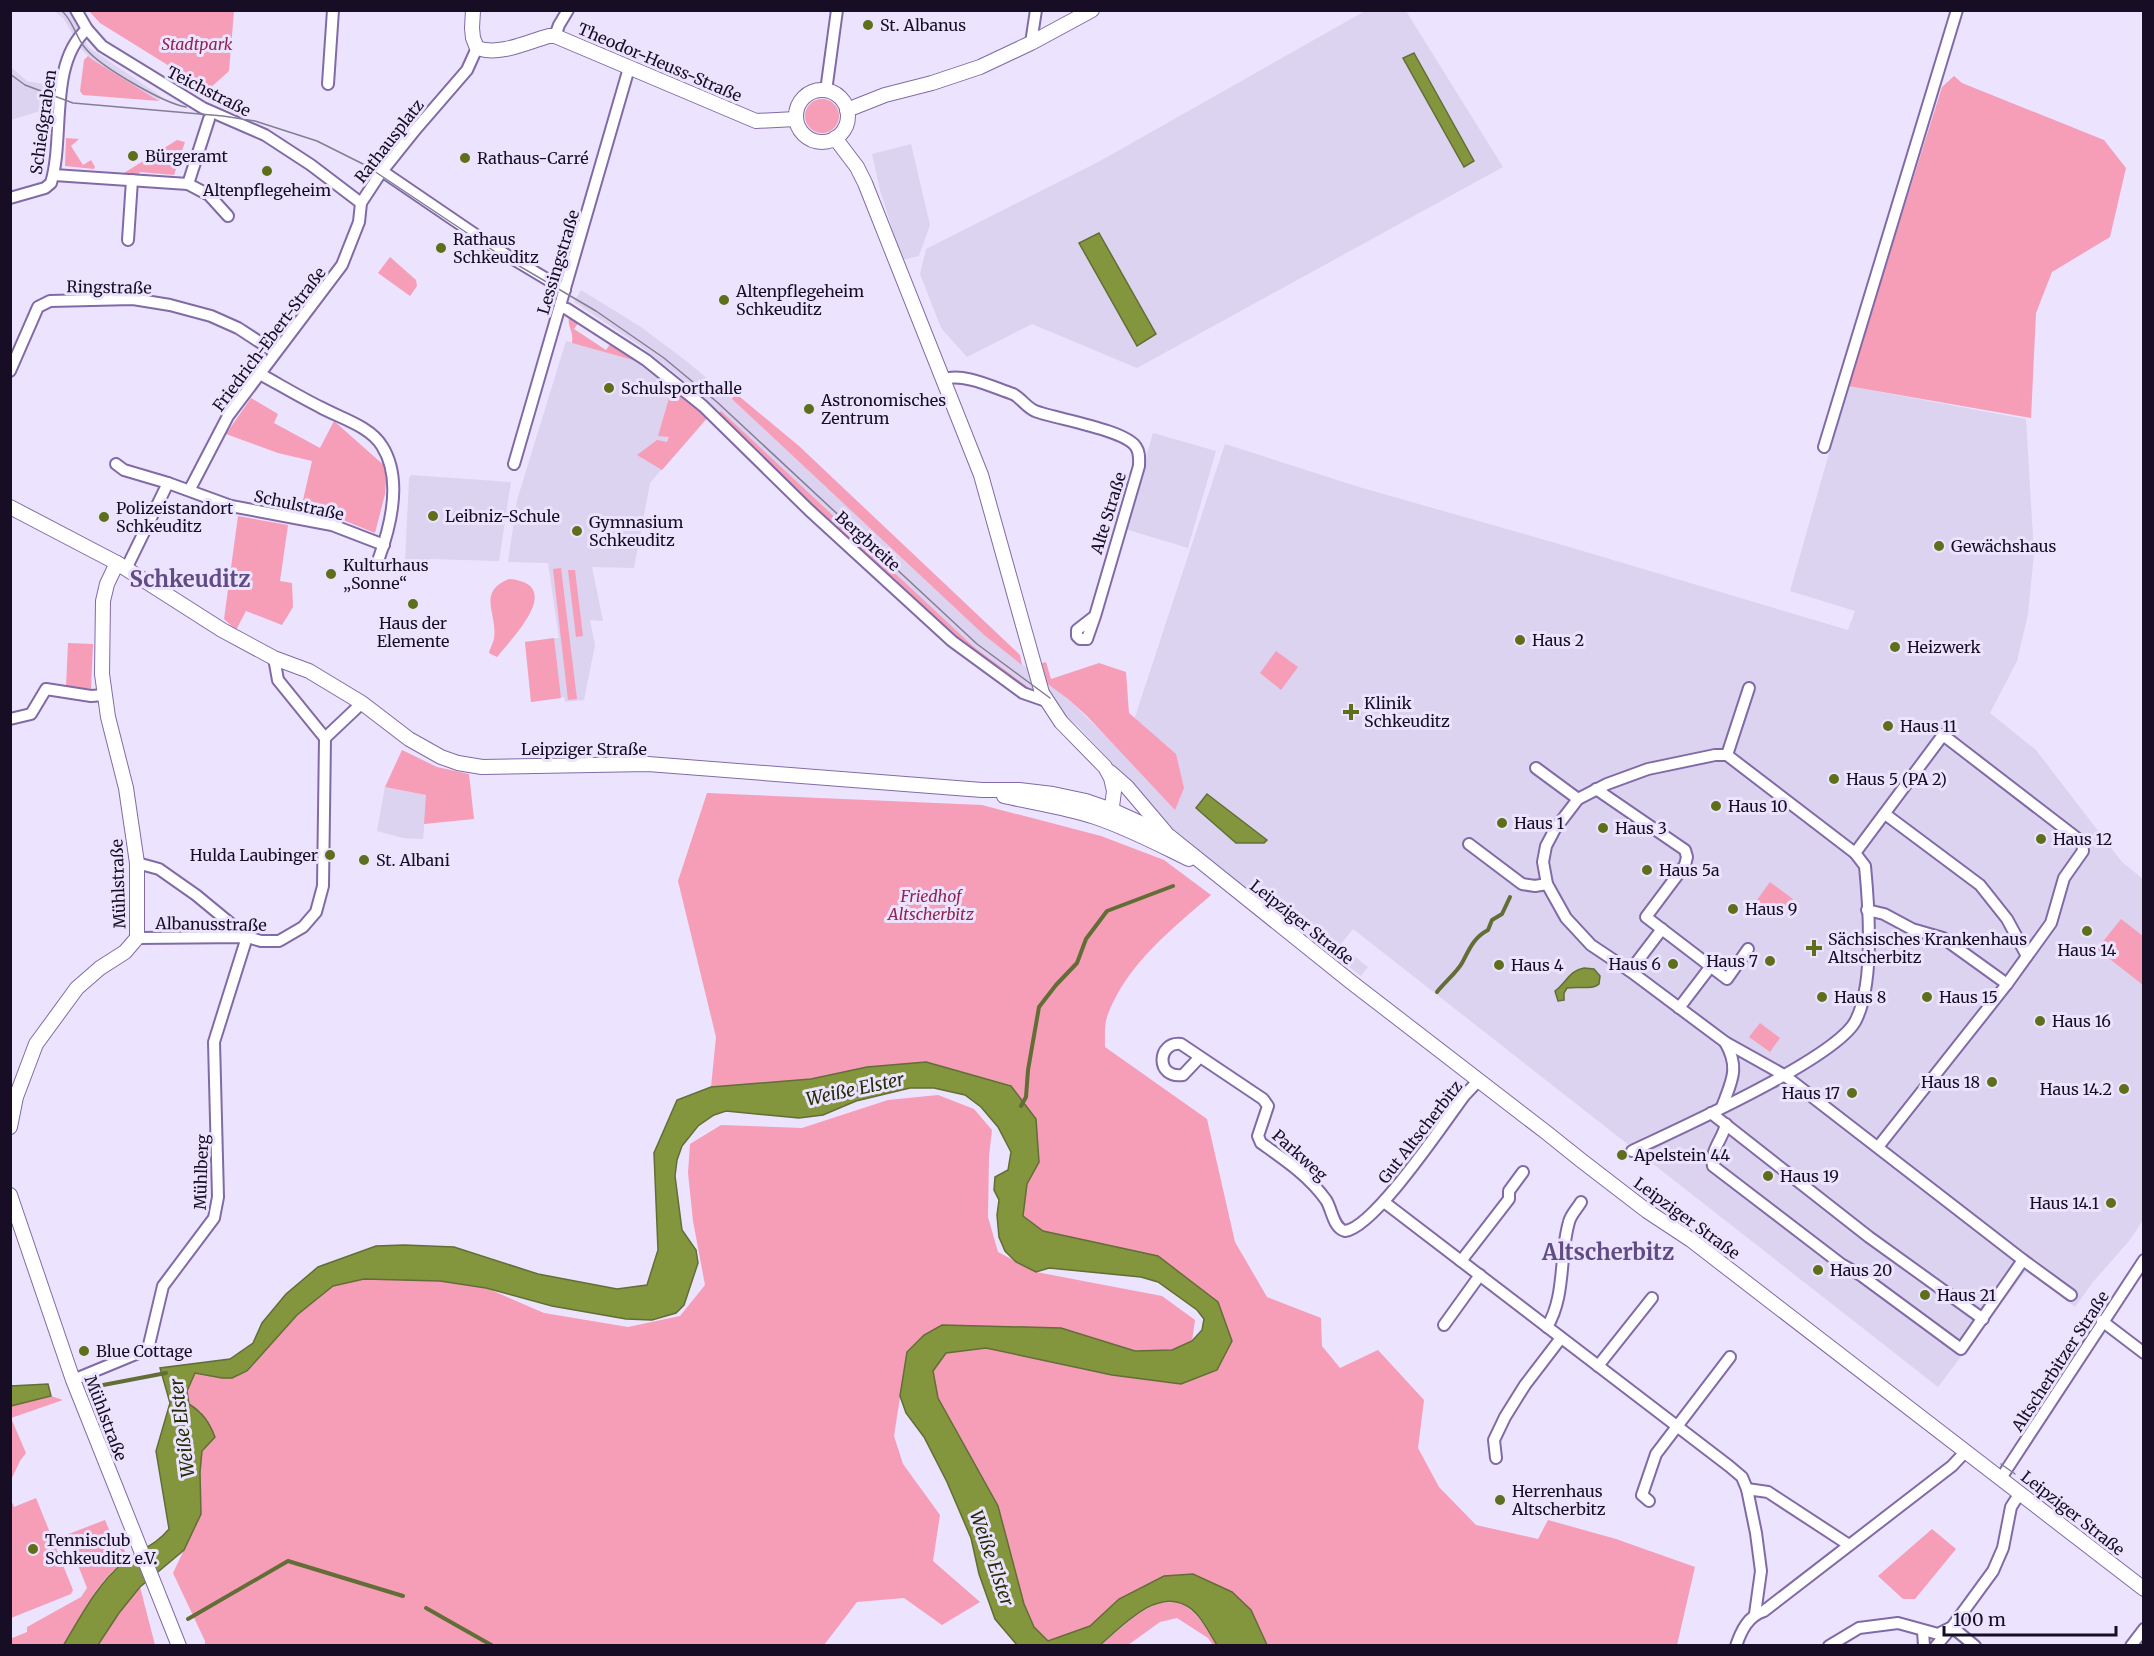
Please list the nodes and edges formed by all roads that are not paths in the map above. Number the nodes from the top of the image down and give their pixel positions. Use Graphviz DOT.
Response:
graph roads {
  1 [pos="76,10"];
  2 [pos="333,10"];
  3 [pos="473,10"];
  4 [pos="568,10"];
  5 [pos="837,10"];
  6 [pos="1036,10"];
  7 [pos="1092,10"];
  8 [pos="1957,10"];
  9 [pos="87,29"];
  10 [pos="555,36"];
  11 [pos="1031,43"];
  12 [pos="477,48"];
  13 [pos="629,68"];
  14 [pos="328,84"];
  15 [pos="826,91"];
  16 [pos="847,110"];
  17 [pos="209,119"];
  18 [pos="796,119"];
  19 [pos="835,138"];
  20 [pos="311,165"];
  21 [pos="382,171"];
  22 [pos="54,175"];
  23 [pos="132,180"];
  24 [pos="188,184"];
  25 [pos="10,198"];
  26 [pos="362,202"];
  27 [pos="228,216"];
  28 [pos="128,240"];
  29 [pos="566,290"];
  30 [pos="560,307"];
  31 [pos="275,352"];
  32 [pos="10,371"];
  33 [pos="260,374"];
  34 [pos="944,380"];
  35 [pos="1824,447"];
  36 [pos="116,464"];
  37 [pos="514,464"];
  38 [pos="168,483"];
  39 [pos="190,489"];
  40 [pos="10,507"];
  41 [pos="384,545"];
  42 [pos="379,558"];
  43 [pos="122,566"];
  44 [pos="1095,616"];
  45 [pos="274,658"];
  46 [pos="1749,688"];
  47 [pos="104,695"];
  48 [pos="1046,701"];
  49 [pos="362,703"];
  50 [pos="10,719"];
  51 [pos="325,738"];
  52 [pos="1728,755"];
  53 [pos="1105,766"];
  54 [pos="1536,768"];
  55 [pos="1596,789"];
  56 [pos="982,790"];
  57 [pos="1135,797"];
  58 [pos="1578,799"];
  59 [pos="1886,814"];
  60 [pos="1111,816"];
  61 [pos="1130,824"];
  62 [pos="1169,836"];
  63 [pos="1469,844"];
  64 [pos="1855,853"];
  65 [pos="137,863"];
  66 [pos="1212,872"];
  67 [pos="1547,884"];
  68 [pos="1867,910"];
  69 [pos="1662,929"];
  70 [pos="247,937"];
  71 [pos="137,938"];
  72 [pos="1748,949"];
  73 [pos="2027,956"];
  74 [pos="1711,966"];
  75 [pos="1630,971"];
  76 [pos="2007,984"];
  77 [pos="1679,1008"];
  78 [pos="1725,1042"];
  79 [pos="1200,1058"];
  80 [pos="1784,1075"];
  81 [pos="1479,1080"];
  82 [pos="1722,1107"];
  83 [pos="1711,1113"];
  84 [pos="1726,1124"];
  85 [pos="10,1127"];
  86 [pos="1878,1148"];
  87 [pos="1632,1151"];
  88 [pos="1523,1172"];
  89 [pos="10,1196"];
  90 [pos="1384,1202"];
  91 [pos="1581,1202"];
  92 [pos="1345,1231"];
  93 [pos="2023,1260"];
  94 [pos="2144,1260"];
  95 [pos="1461,1261"];
  96 [pos="1480,1275"];
  97 [pos="2071,1294"];
  98 [pos="1652,1298"];
  99 [pos="1983,1319"];
  100 [pos="2102,1322"];
  101 [pos="1444,1325"];
  102 [pos="1547,1327"];
  103 [pos="1561,1338"];
  104 [pos="2144,1353"];
  105 [pos="1730,1357"];
  106 [pos="1598,1366"];
  107 [pos="73,1380"];
  108 [pos="1678,1427"];
  109 [pos="1966,1451"];
  110 [pos="1496,1458"];
  111 [pos="2001,1478"];
  112 [pos="1747,1489"];
  113 [pos="2020,1493"];
  114 [pos="1649,1501"];
  115 [pos="1849,1545"];
  116 [pos="2144,1589"];
  117 [pos="1755,1614"];
  118 [pos="1952,1627"];
  119 [pos="2144,1629"];
  120 [pos="1923,1631"];
  121 [pos="179,1646"];
  122 [pos="1736,1646"];
  123 [pos="1829,1646"];
  124 [pos="1924,1646"];
  125 [pos="1936,1646"];
  126 [pos="1975,1646"];
  127 [pos="2132,1646"];
  1 -- 9 [label="street, Teichstraße"];
  2 -- 14 [label="street"];
  3 -- 12 [label="street"];
  4 -- 10 [label="street"];
  5 -- 15 [label="street"];
  6 -- 11 [label="street"];
  7 -- 11 [label="street"];
  8 -- 35 [label="street"];
  9 -- 20 [label="street, Teichstraße"];
  9 -- 22 [label="street, Schießgraben"];
  10 -- 12 [label="street, Theodor-Heuss-Straße"];
  10 -- 13 [label="street, Theodor-Heuss-Straße"];
  11 -- 16 [label="street"];
  12 -- 21 [label="street, Rathausplatz"];
  13 -- 18 [label="street, Theodor-Heuss-Straße"];
  13 -- 29 [label="street, Lessingstraße"];
  15 -- 16 [label="street"];
  15 -- 18 [label="street"];
  16 -- 19 [label="street"];
  17 -- 24 [label="street"];
  18 -- 19 [label="street"];
  19 -- 34 [label="street"];
  20 -- 26 [label="street, Rathausplatz"];
  21 -- 26 [label="street, Rathausplatz"];
  21 -- 29 [label="street"];
  22 -- 23 [label="street"];
  22 -- 25 [label="street, Schießgraben"];
  23 -- 24 [label="street"];
  23 -- 28 [label="street"];
  24 -- 27 [label="street"];
  26 -- 31 [label="street, Friedrich-Ebert-Straße"];
  29 -- 30 [label="street, Lessingstraße"];
  30 -- 37 [label="street, Lessingstraße"];
  30 -- 48 [label="street, Bergbreite"];
  31 -- 32 [label="street, Ringstraße"];
  31 -- 33 [label="street, Friedrich-Ebert-Straße"];
  33 -- 39 [label="street, Friedrich-Ebert-Straße"];
  33 -- 41 [label="street"];
  34 -- 44 [label="street, Alte Straße"];
  34 -- 48 [label="street"];
  36 -- 38 [label="street, Schulstraße"];
  38 -- 39 [label="street, Schulstraße"];
  38 -- 43 [label="street"];
  39 -- 41 [label="street, Schulstraße"];
  40 -- 43 [label="street, Leipziger Straße"];
  41 -- 42 [label="street"];
  43 -- 45 [label="street, Leipziger Straße"];
  43 -- 47 [label="street, Mühlstraße"];
  45 -- 49 [label="street, Leipziger Straße"];
  45 -- 51 [label="street"];
  46 -- 52 [label="street"];
  47 -- 50 [label="street"];
  47 -- 65 [label="street, Mühlstraße"];
  48 -- 53 [label="street"];
  49 -- 51 [label="street"];
  49 -- 56 [label="street, Leipziger Straße"];
  51 -- 70 [label="street, Albanusstraße"];
  52 -- 55 [label="street"];
  52 -- 64 [label="street"];
  53 -- 57 [label="street, Leipziger Straße"];
  53 -- 60 [label="street"];
  54 -- 58 [label="street"];
  55 -- 58 [label="street"];
  55 -- 69 [label="street"];
  56 -- 60 [label="street, Leipziger Straße"];
  56 -- 60 [label="street, Leipziger Straße"];
  57 -- 61 [label="street"];
  57 -- 62 [label="street, Leipziger Straße"];
  58 -- 67 [label="street"];
  59 -- 64 [label="street"];
  59 -- 73 [label="street"];
  59 -- 73 [label="street"];
  60 -- 61 [label="street, Leipziger Straße"];
  61 -- 62 [label="street, Leipziger Straße"];
  61 -- 66 [label="street, Leipziger Straße"];
  62 -- 66 [label="street, Leipziger Straße"];
  63 -- 67 [label="street"];
  64 -- 68 [label="street"];
  65 -- 70 [label="street"];
  65 -- 71 [label="street, Mühlstraße"];
  66 -- 81 [label="street, Leipziger Straße"];
  67 -- 75 [label="street"];
  68 -- 76 [label="street"];
  68 -- 80 [label="street"];
  69 -- 74 [label="street"];
  69 -- 75 [label="street"];
  70 -- 71 [label="street, Albanusstraße"];
  70 -- 107 [label="street, Mühlberg"];
  71 -- 85 [label="street, Mühlstraße"];
  72 -- 74 [label="street"];
  73 -- 76 [label="street"];
  74 -- 77 [label="street"];
  75 -- 77 [label="street"];
  76 -- 86 [label="street"];
  77 -- 78 [label="street"];
  78 -- 80 [label="street"];
  78 -- 82 [label="street"];
  79 -- 92 [label="street, Parkweg"];
  80 -- 82 [label="street"];
  80 -- 86 [label="street"];
  81 -- 90 [label="street, Gut Altscherbitz"];
  81 -- 109 [label="street, Leipziger Straße"];
  82 -- 83 [label="street"];
  83 -- 84 [label="street"];
  83 -- 87 [label="street"];
  84 -- 99 [label="street"];
  84 -- 99 [label="street"];
  86 -- 93 [label="street"];
  88 -- 95 [label="street"];
  89 -- 107 [label="street, Mühlstraße"];
  90 -- 92 [label="street, Gut Altscherbitz"];
  90 -- 95 [label="street, Gut Altscherbitz"];
  91 -- 102 [label="street"];
  93 -- 97 [label="street"];
  93 -- 99 [label="street"];
  94 -- 100 [label="street, Altscherbitzer Straße"];
  95 -- 96 [label="street, Gut Altscherbitz"];
  96 -- 101 [label="street"];
  96 -- 102 [label="street, Gut Altscherbitz"];
  98 -- 106 [label="street"];
  100 -- 104 [label="street"];
  100 -- 111 [label="street, Altscherbitzer Straße"];
  102 -- 103 [label="street, Gut Altscherbitz"];
  103 -- 106 [label="street, Gut Altscherbitz"];
  103 -- 110 [label="street"];
  105 -- 108 [label="street"];
  106 -- 108 [label="street, Gut Altscherbitz"];
  107 -- 121 [label="street, Mühlstraße"];
  108 -- 112 [label="street, Gut Altscherbitz"];
  108 -- 114 [label="street"];
  109 -- 111 [label="street, Leipziger Straße"];
  109 -- 115 [label="street"];
  111 -- 113 [label="street, Leipziger Straße"];
  112 -- 115 [label="street"];
  112 -- 117 [label="street"];
  113 -- 116 [label="street, Leipziger Straße"];
  113 -- 118 [label="street"];
  115 -- 117 [label="street"];
  117 -- 122 [label="street"];
  118 -- 120 [label="street"];
  118 -- 125 [label="street"];
  118 -- 126 [label="street"];
  119 -- 127 [label="street"];
  120 -- 123 [label="street"];
  120 -- 124 [label="street"];
}
